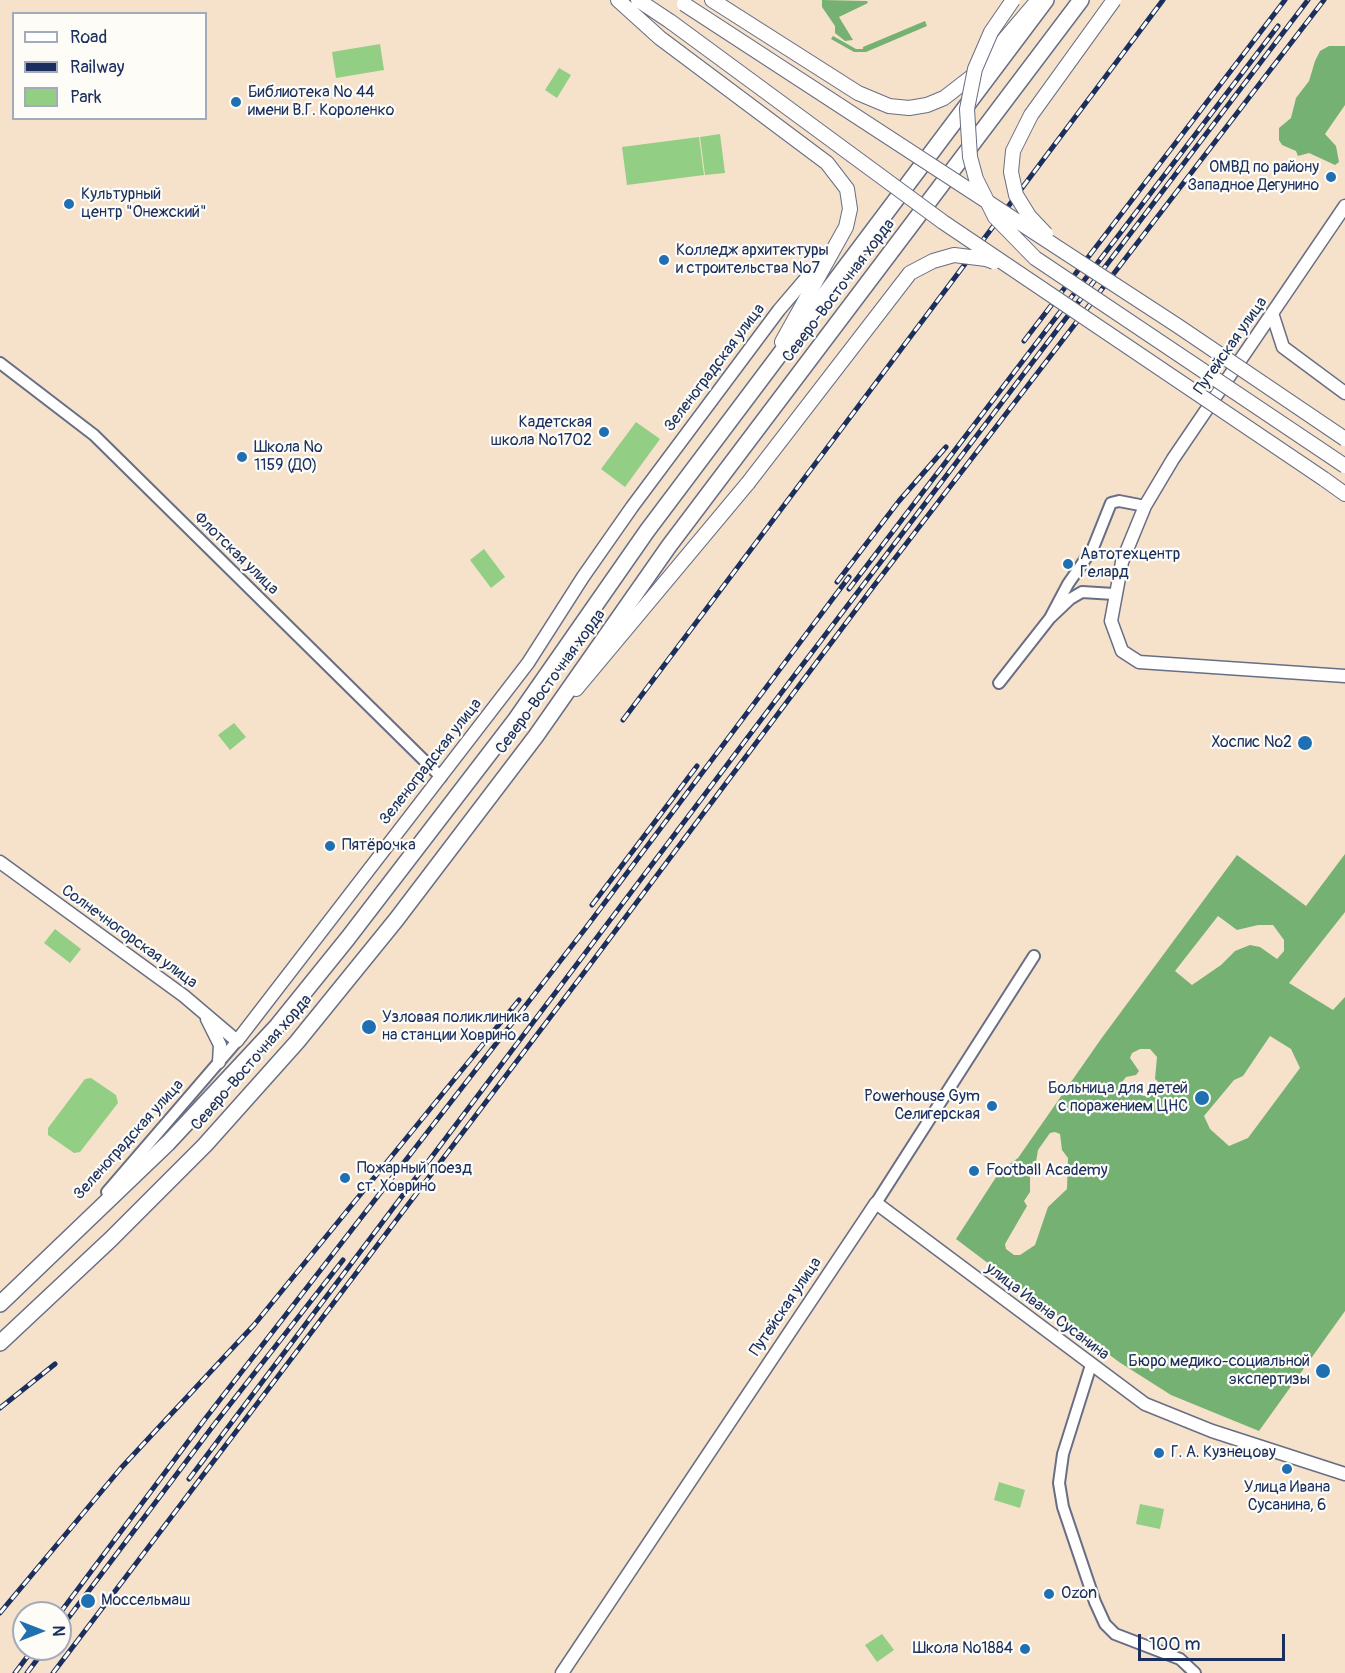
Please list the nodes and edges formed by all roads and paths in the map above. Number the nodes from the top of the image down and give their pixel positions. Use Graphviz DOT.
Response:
graph roads {
  1 [pos="618,0"];
  2 [pos="638,0"];
  3 [pos="712,0"];
  4 [pos="1013,0"];
  5 [pos="1038,0"];
  6 [pos="1046,0"];
  7 [pos="1081,0"];
  8 [pos="1113,0"];
  9 [pos="681,2"];
  10 [pos="1345,206"];
  11 [pos="840,238"];
  12 [pos="1077,261"];
  13 [pos="1044,289"];
  14 [pos="1273,316"];
  15 [pos="0,363"];
  16 [pos="1345,393"];
  17 [pos="726,428"];
  18 [pos="1345,439"];
  19 [pos="1345,466"];
  20 [pos="1345,494"];
  21 [pos="1145,506"];
  22 [pos="1114,594"];
  23 [pos="1050,618"];
  24 [pos="1345,676"];
  25 [pos="999,683"];
  26 [pos="536,736"];
  27 [pos="441,777"];
  28 [pos="0,862"];
  29 [pos="1034,956"];
  30 [pos="203,1012"];
  31 [pos="237,1041"];
  32 [pos="219,1062"];
  33 [pos="876,1203"];
  34 [pos="0,1297"];
  35 [pos="0,1304"];
  36 [pos="0,1343"];
  37 [pos="1091,1365"];
  38 [pos="1345,1474"];
  39 [pos="562,1673"];
  40 [pos="1195,1673"];
  1 -- 11 [label="main road"];
  2 -- 13 [label="main road, bridge"];
  3 -- 5 [label="main road"];
  4 -- 19 [label="main road, bridge"];
  6 -- 17 [label="main road, Северо-Восточная хорда"];
  7 -- 26 [label="main road, Северо-Восточная хорда"];
  8 -- 12 [label="main road, bridge"];
  9 -- 12 [label="main road, bridge"];
  10 -- 14 [label="street, Путейская улица"];
  11 -- 17 [label="main road"];
  11 -- 27 [label="street, Зеленоградская улица"];
  12 -- 18 [label="main road, bridge"];
  13 -- 20 [label="main road, bridge"];
  13 -- 26 [label="main road, bridge"];
  14 -- 16 [label="street"];
  14 -- 21 [label="street, Путейская улица"];
  15 -- 27 [label="street, Флотская улица"];
  17 -- 35 [label="main road, Северо-Восточная хорда"];
  21 -- 22 [label="street, Путейская улица"];
  21 -- 23 [label="street"];
  22 -- 23 [label="street"];
  22 -- 24 [label="street, Путейская улица"];
  23 -- 25 [label="street"];
  26 -- 36 [label="main road, Северо-Восточная хорда"];
  27 -- 31 [label="street, Зеленоградская улица"];
  28 -- 30 [label="street, Солнечногорская улица"];
  29 -- 33 [label="street, Путейская улица"];
  30 -- 31 [label="street, Солнечногорская улица"];
  30 -- 32 [label="street"];
  31 -- 32 [label="street, Зеленоградская улица"];
  32 -- 34 [label="street, Зеленоградская улица"];
  33 -- 37 [label="street, улица Ивана Сусанина"];
  33 -- 39 [label="street, Путейская улица"];
  37 -- 38 [label="street, улица Ивана Сусанина"];
  37 -- 40 [label="street"];
}
